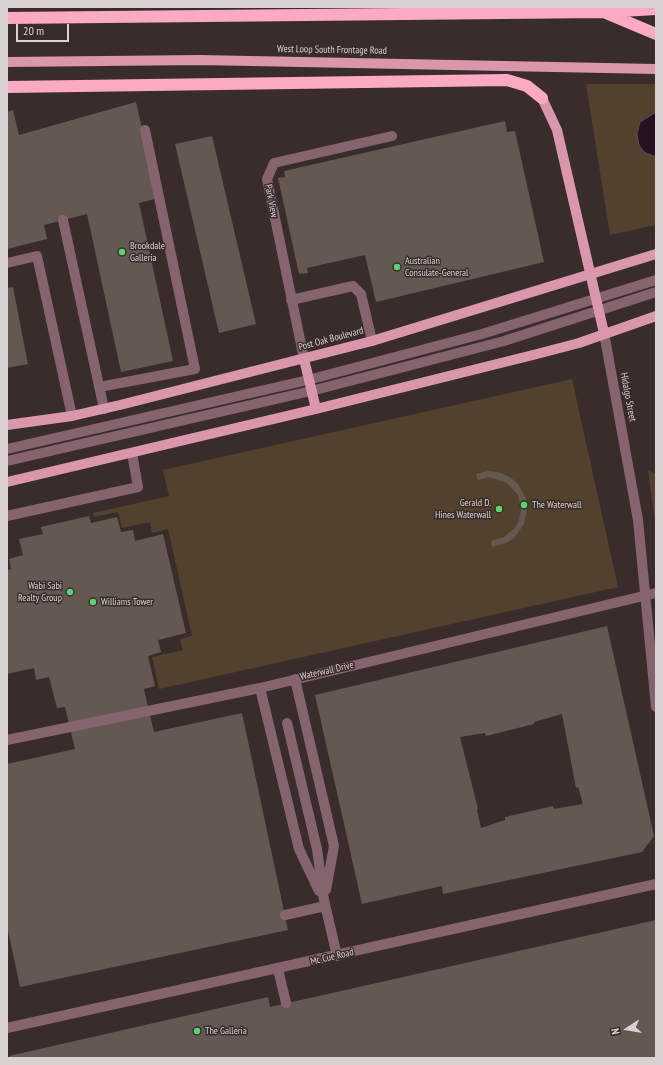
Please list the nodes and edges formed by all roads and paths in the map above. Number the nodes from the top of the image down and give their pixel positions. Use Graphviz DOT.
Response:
graph roads {
  1 [pos="656,9"];
  2 [pos="603,12"];
  3 [pos="7,18"];
  4 [pos="656,34"];
  5 [pos="7,62"];
  6 [pos="656,69"];
  7 [pos="7,87"];
  8 [pos="542,98"];
  9 [pos="145,130"];
  10 [pos="392,136"];
  11 [pos="63,220"];
  12 [pos="656,254"];
  13 [pos="7,263"];
  14 [pos="591,274"];
  15 [pos="656,280"];
  16 [pos="656,292"];
  17 [pos="596,299"];
  18 [pos="291,300"];
  19 [pos="599,311"];
  20 [pos="656,316"];
  21 [pos="604,333"];
  22 [pos="372,341"];
  23 [pos="304,359"];
  24 [pos="308,380"];
  25 [pos="99,387"];
  26 [pos="312,391"];
  27 [pos="104,409"];
  28 [pos="316,409"];
  29 [pos="72,416"];
  30 [pos="7,425"];
  31 [pos="7,448"];
  32 [pos="132,453"];
  33 [pos="7,461"];
  34 [pos="7,482"];
  35 [pos="7,516"];
  36 [pos="656,593"];
  37 [pos="646,597"];
  38 [pos="653,661"];
  39 [pos="295,679"];
  40 [pos="260,688"];
  41 [pos="656,707"];
  42 [pos="287,723"];
  43 [pos="7,740"];
  44 [pos="656,884"];
  45 [pos="325,903"];
  46 [pos="285,915"];
  47 [pos="337,956"];
  48 [pos="278,968"];
  49 [pos="286,1003"];
  50 [pos="7,1028"];
  1 -- 2 [label="highway"];
  2 -- 3 [label="highway"];
  2 -- 4 [label="highway"];
  5 -- 6 [label="main road, West Loop South Frontage Road"];
  7 -- 8 [label="highway"];
  8 -- 14 [label="main road, Hidalgo Street"];
  9 -- 25 [label="street"];
  10 -- 18 [label="street, Park View"];
  11 -- 25 [label="street"];
  12 -- 14 [label="main road, Post Oak Boulevard"];
  13 -- 29 [label="street"];
  14 -- 17 [label="main road, Hidalgo Street"];
  14 -- 22 [label="main road, Post Oak Boulevard"];
  15 -- 17 [label="street"];
  16 -- 19 [label="street"];
  17 -- 19 [label="main road, Hidalgo Street"];
  17 -- 24 [label="street"];
  18 -- 22 [label="street"];
  18 -- 23 [label="street, Park View"];
  19 -- 21 [label="main road, Hidalgo Street"];
  19 -- 26 [label="street"];
  20 -- 21 [label="main road"];
  21 -- 28 [label="main road"];
  21 -- 37 [label="street, Hidalgo Street"];
  22 -- 23 [label="main road, Post Oak Boulevard"];
  23 -- 24 [label="main road"];
  23 -- 27 [label="main road, Post Oak Boulevard"];
  24 -- 26 [label="main road"];
  24 -- 31 [label="street"];
  25 -- 27 [label="street"];
  26 -- 28 [label="main road"];
  26 -- 33 [label="street"];
  27 -- 29 [label="main road, Post Oak Boulevard"];
  28 -- 32 [label="main road"];
  29 -- 30 [label="main road, Post Oak Boulevard"];
  32 -- 34 [label="main road"];
  32 -- 35 [label="street"];
  36 -- 37 [label="street, Waterwall Drive"];
  37 -- 38 [label="street, Hidalgo Street"];
  37 -- 39 [label="street, Waterwall Drive"];
  38 -- 41 [label="street, Hidalgo Street"];
  39 -- 40 [label="street, Waterwall Drive"];
  39 -- 45 [label="street"];
  40 -- 43 [label="street, Waterwall Drive"];
  40 -- 45 [label="street"];
  42 -- 45 [label="street"];
  44 -- 47 [label="street, Mc Cue Road"];
  45 -- 46 [label="street"];
  45 -- 47 [label="street"];
  47 -- 48 [label="street, Mc Cue Road"];
  48 -- 49 [label="street"];
  48 -- 50 [label="street, Mc Cue Road"];
}
